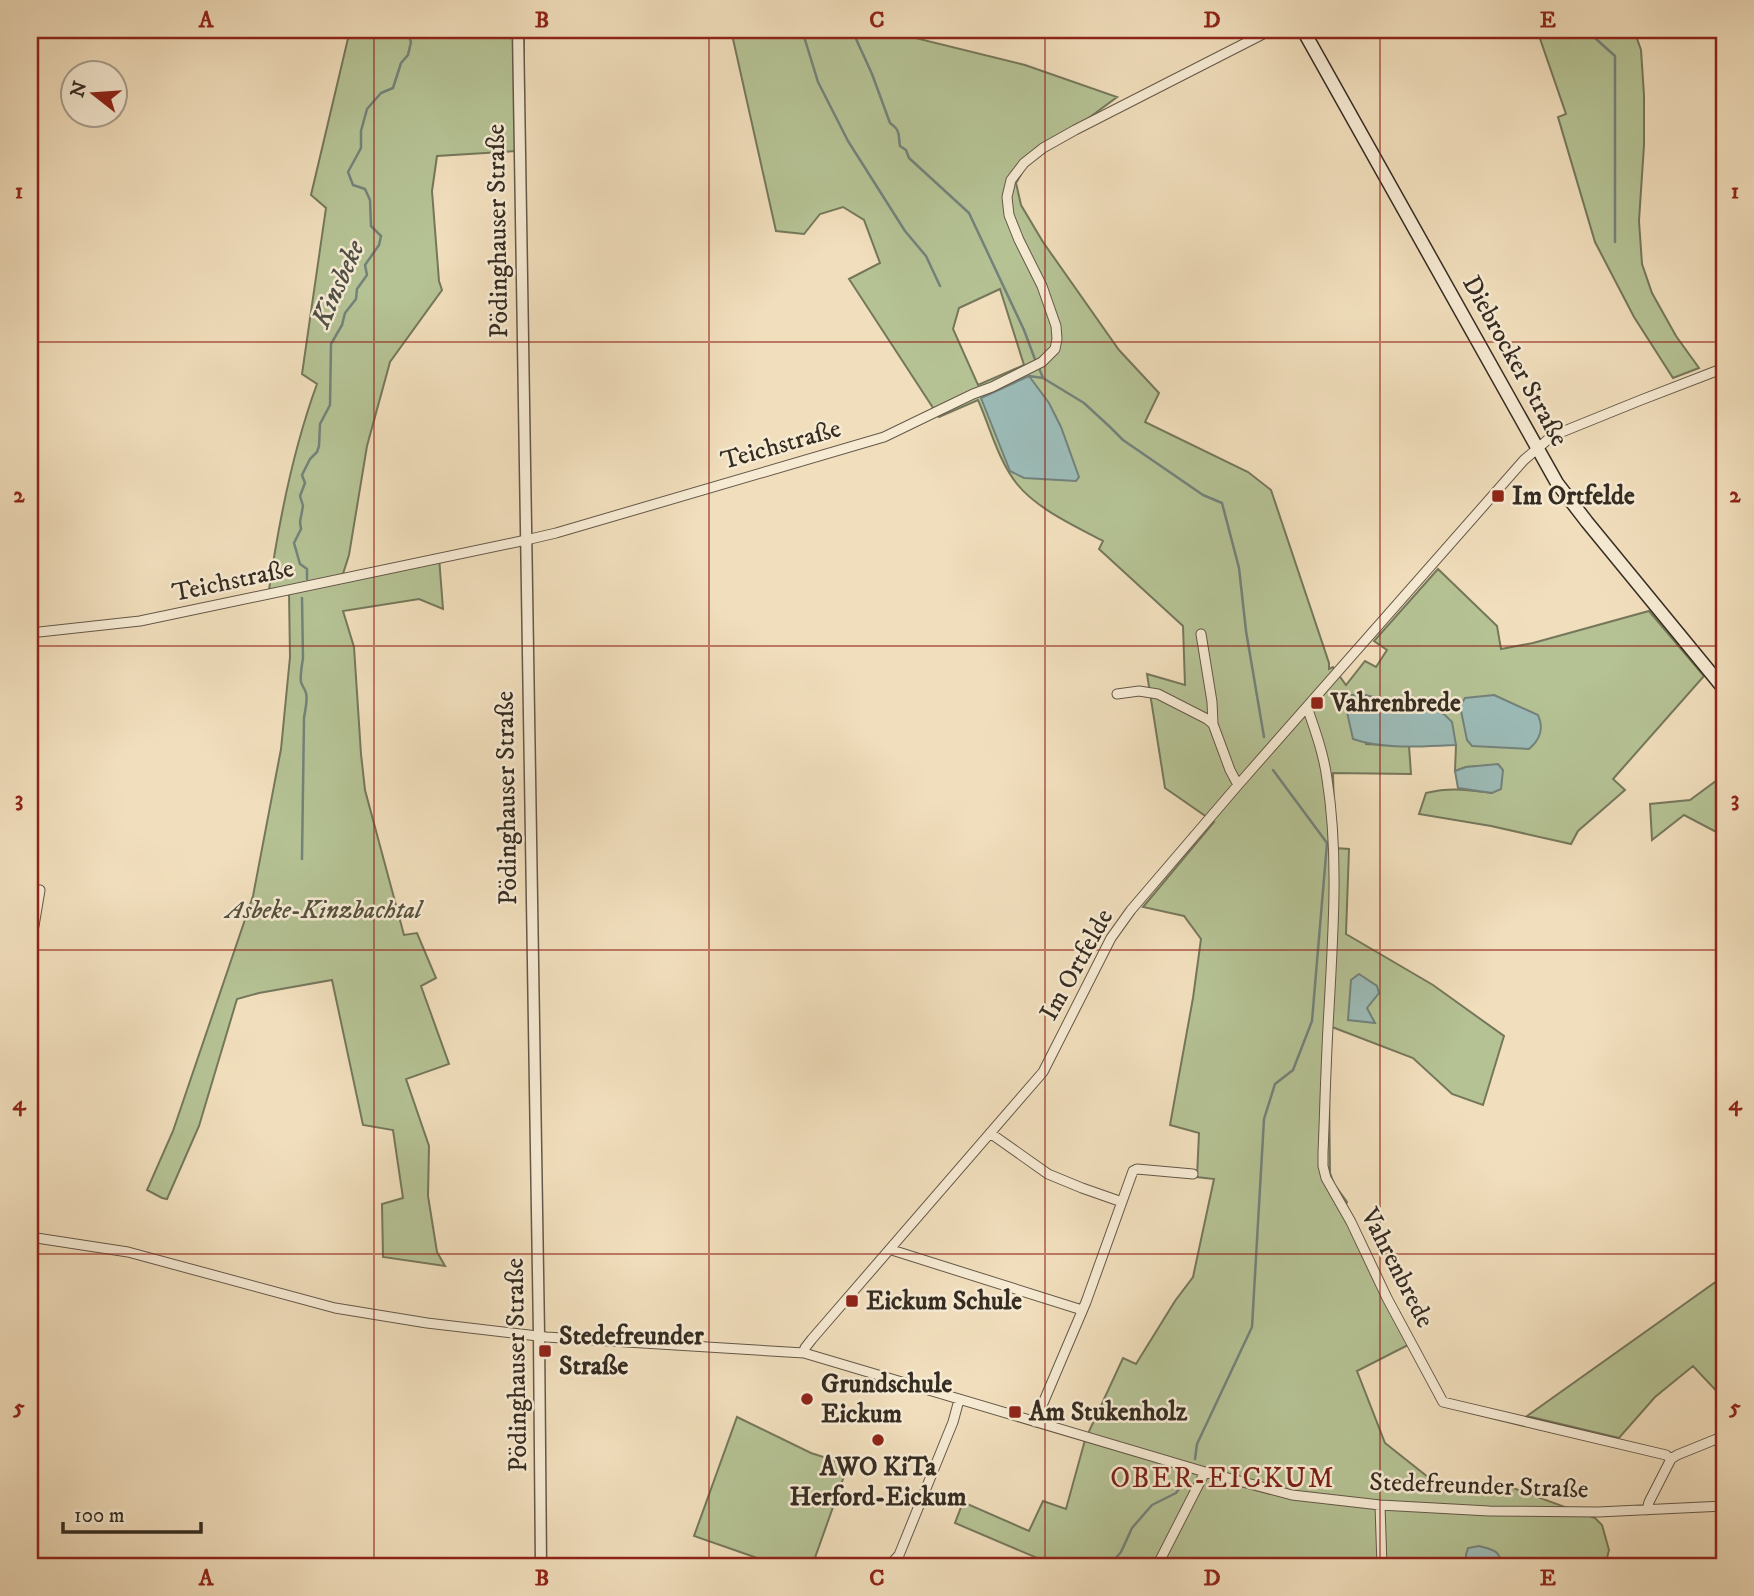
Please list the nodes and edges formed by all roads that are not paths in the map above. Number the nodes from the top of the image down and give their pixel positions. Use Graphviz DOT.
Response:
graph roads {
  1 [pos="518,30"];
  2 [pos="1271,30"];
  3 [pos="1303,30"];
  4 [pos="1724,368"];
  5 [pos="1537,449"];
  6 [pos="526,540"];
  7 [pos="30,633"];
  8 [pos="1201,634"];
  9 [pos="1724,689"];
  10 [pos="1117,694"];
  11 [pos="1307,707"];
  12 [pos="1213,724"];
  13 [pos="1238,785"];
  14 [pos="40,890"];
  15 [pos="30,926"];
  16 [pos="990,1133"];
  17 [pos="1193,1174"];
  18 [pos="1122,1202"];
  19 [pos="30,1237"];
  20 [pos="891,1248"];
  21 [pos="1082,1310"];
  22 [pos="539,1335"];
  23 [pos="804,1353"];
  24 [pos="959,1399"];
  25 [pos="1035,1422"];
  26 [pos="1724,1436"];
  27 [pos="1671,1459"];
  28 [pos="1205,1472"];
  29 [pos="1380,1505"];
  30 [pos="1724,1506"];
  31 [pos="1647,1510"];
  32 [pos="541,1566"];
  33 [pos="890,1566"];
  34 [pos="1157,1566"];
  35 [pos="1382,1566"];
  1 -- 6 [label="street, Pödinghauser Straße"];
  2 -- 6 [label="street, Teichstraße"];
  3 -- 5 [label="main road, Diebrocker Straße"];
  4 -- 5 [label="street, Im Ortfelde"];
  5 -- 9 [label="main road, Diebrocker Straße"];
  5 -- 11 [label="street, Im Ortfelde"];
  6 -- 7 [label="street, Teichstraße"];
  6 -- 22 [label="street, Pödinghauser Straße"];
  8 -- 12 [label="street"];
  10 -- 12 [label="street"];
  11 -- 13 [label="street, Im Ortfelde"];
  11 -- 27 [label="street, Vahrenbrede"];
  12 -- 13 [label="street"];
  13 -- 16 [label="street, Im Ortfelde"];
  14 -- 15 [label="street"];
  16 -- 18 [label="street"];
  16 -- 20 [label="street, Im Ortfelde"];
  17 -- 18 [label="street"];
  18 -- 21 [label="street"];
  19 -- 22 [label="street, Stedefreunder Straße"];
  20 -- 21 [label="street"];
  20 -- 23 [label="street, Im Ortfelde"];
  21 -- 25 [label="street"];
  22 -- 23 [label="street, Stedefreunder Straße"];
  22 -- 32 [label="street, Pödinghauser Straße"];
  23 -- 24 [label="street, Stedefreunder Straße"];
  24 -- 25 [label="street, Stedefreunder Straße"];
  24 -- 33 [label="street"];
  25 -- 28 [label="street, Stedefreunder Straße"];
  26 -- 27 [label="street"];
  27 -- 31 [label="street"];
  28 -- 29 [label="street, Stedefreunder Straße"];
  28 -- 34 [label="street"];
  29 -- 31 [label="street, Stedefreunder Straße"];
  29 -- 35 [label="street"];
  30 -- 31 [label="street, Stedefreunder Straße"];
}
